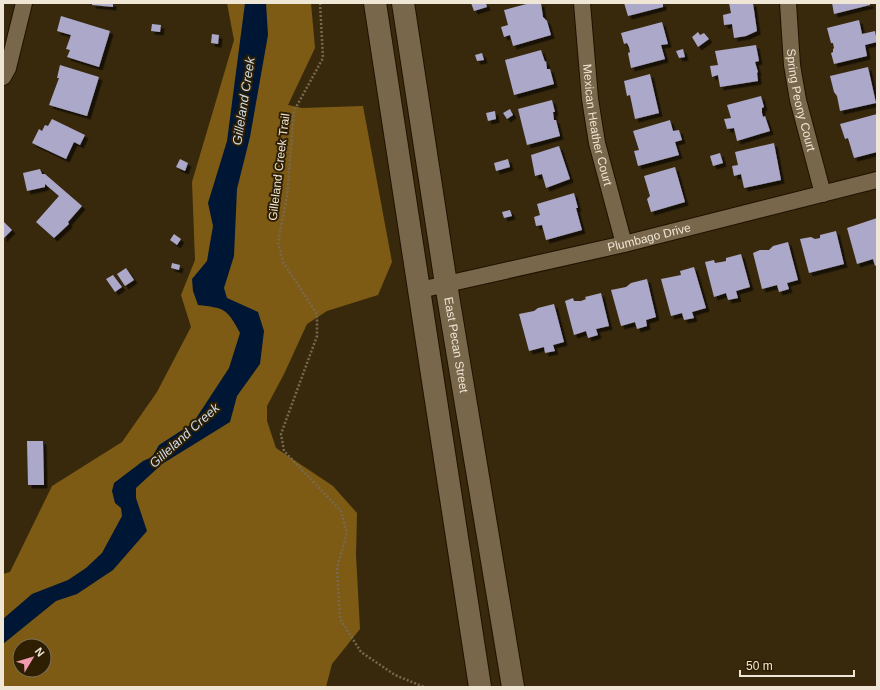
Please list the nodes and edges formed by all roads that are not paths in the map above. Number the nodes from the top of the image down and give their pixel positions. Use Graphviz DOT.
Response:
graph roads {
  1 [pos="24,3"];
  2 [pos="375,3"];
  3 [pos="403,3"];
  4 [pos="582,3"];
  5 [pos="788,3"];
  6 [pos="3,76"];
  7 [pos="877,180"];
  8 [pos="823,194"];
  9 [pos="624,244"];
  10 [pos="446,284"];
  11 [pos="420,290"];
  12 [pos="480,687"];
  13 [pos="513,687"];
  1 -- 6 [label="street"];
  2 -- 11 [label="main road"];
  3 -- 10 [label="main road, East Pecan Street"];
  4 -- 9 [label="street, Mexican Heather Court"];
  5 -- 8 [label="street, Spring Peony Court"];
  7 -- 8 [label="street, Plumbago Drive"];
  8 -- 9 [label="street, Plumbago Drive"];
  9 -- 10 [label="street, Plumbago Drive"];
  10 -- 11 [label="street, Plumbago Drive"];
  10 -- 13 [label="main road, East Pecan Street"];
  11 -- 12 [label="main road"];
}
